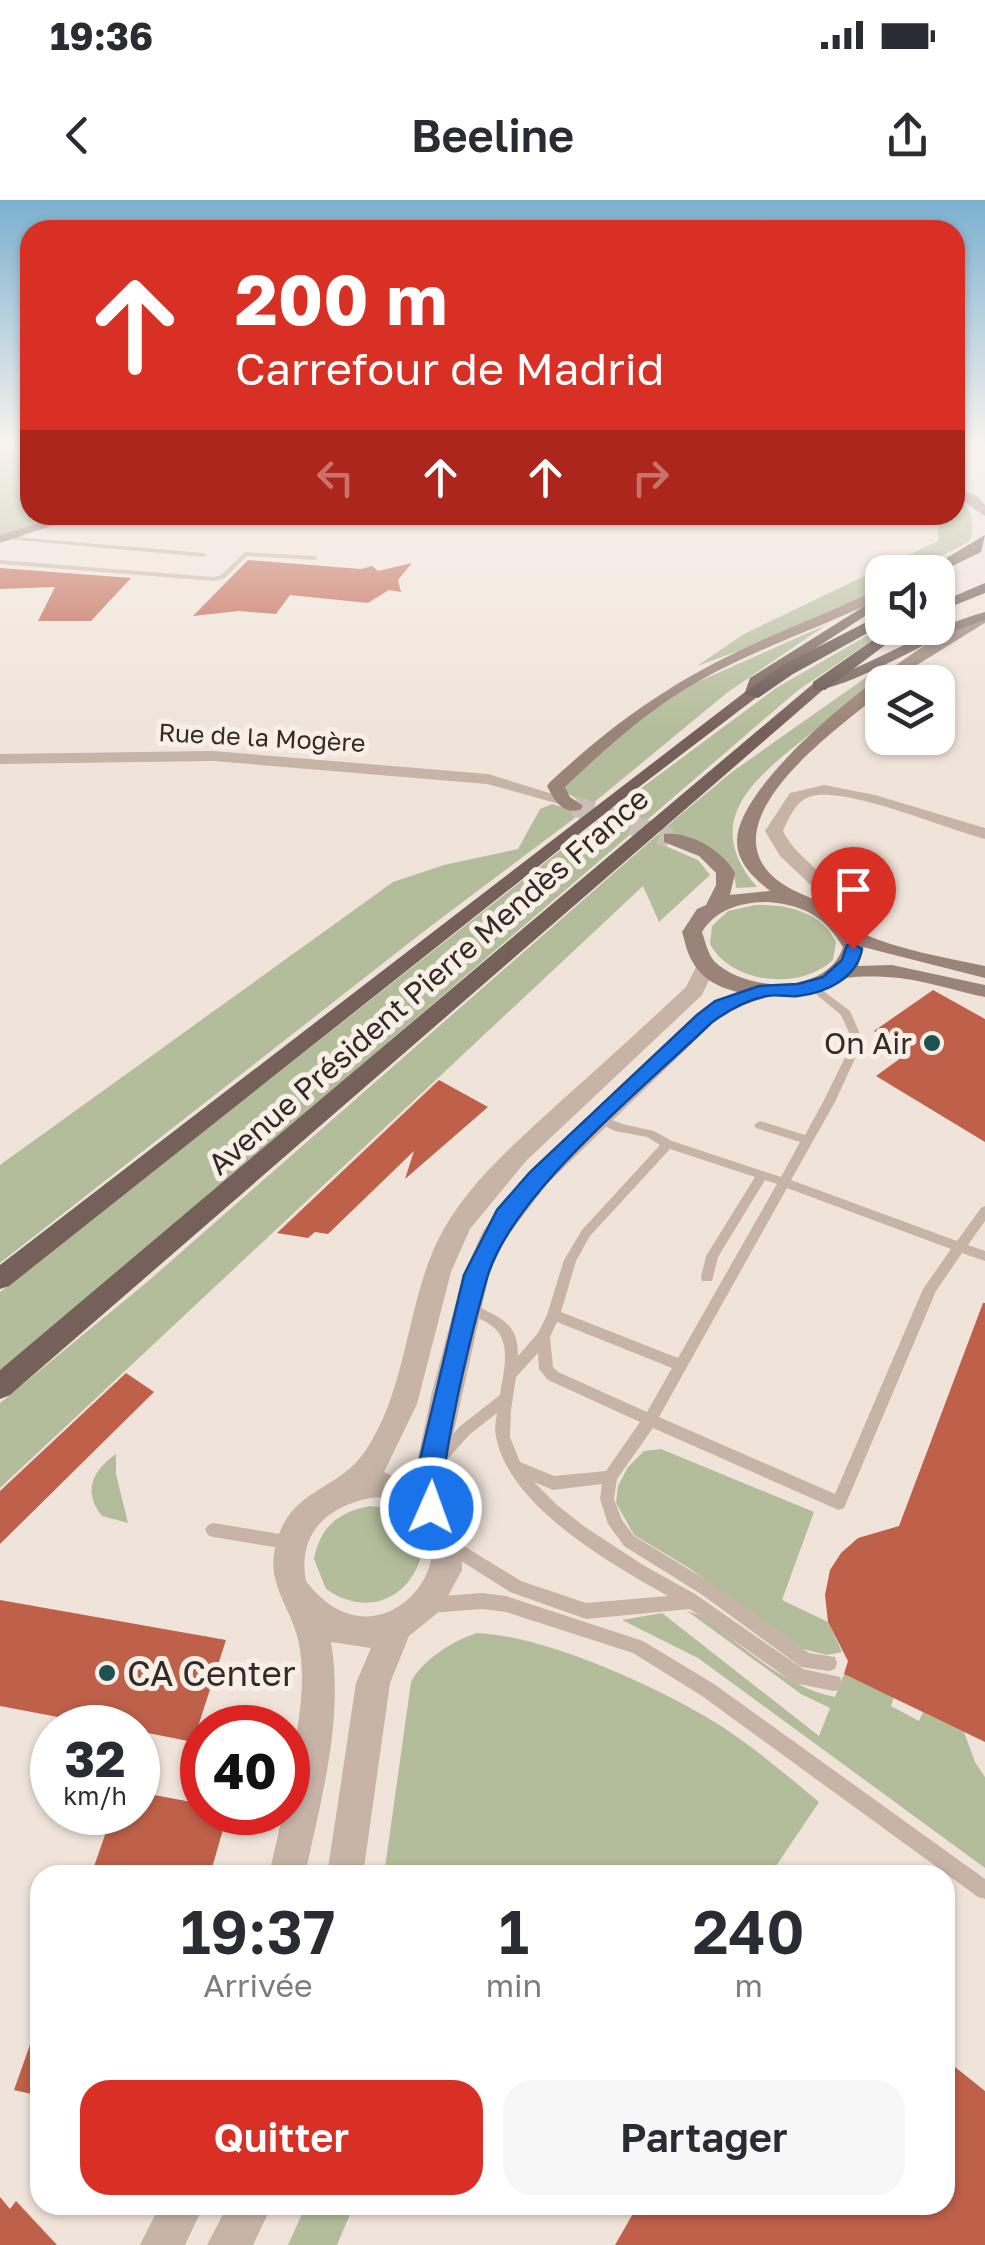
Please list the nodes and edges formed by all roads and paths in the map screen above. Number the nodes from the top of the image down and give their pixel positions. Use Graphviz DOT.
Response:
graph roads {
  1 [pos="8,538"];
  2 [pos="985,540"];
  3 [pos="204,555"];
  4 [pos="315,558"];
  5 [pos="955,559"];
  6 [pos="0,562"];
  7 [pos="985,574"];
  8 [pos="955,586"];
  9 [pos="985,588"];
  10 [pos="955,601"];
  11 [pos="865,603"];
  12 [pos="865,607"];
  13 [pos="985,617"];
  14 [pos="865,628"];
  15 [pos="876,645"];
  16 [pos="907,665"];
  17 [pos="819,686"];
  18 [pos="752,694"];
  19 [pos="865,700"];
  20 [pos="0,759"];
  21 [pos="564,797"];
  22 [pos="985,834"];
  23 [pos="670,838"];
  24 [pos="793,900"];
  25 [pos="715,906"];
  26 [pos="820,910"];
  27 [pos="850,936"];
  28 [pos="706,964"];
  29 [pos="985,972"];
  30 [pos="842,973"];
  31 [pos="814,987"];
  32 [pos="766,990"];
  33 [pos="985,990"];
  34 [pos="600,1120"];
  35 [pos="760,1125"];
  36 [pos="807,1140"];
  37 [pos="668,1144"];
  38 [pos="762,1175"];
  39 [pos="784,1182"];
  40 [pos="985,1211"];
  41 [pos="959,1246"];
  42 [pos="985,1256"];
  43 [pos="707,1277"];
  44 [pos="0,1279"];
  45 [pos="468,1306"];
  46 [pos="554,1316"];
  47 [pos="542,1337"];
  48 [pos="680,1365"];
  49 [pos="512,1374"];
  50 [pos="0,1387"];
  51 [pos="504,1399"];
  52 [pos="650,1420"];
  53 [pos="513,1465"];
  54 [pos="431,1468"];
  55 [pos="610,1477"];
  56 [pos="352,1487"];
  57 [pos="431,1508"];
  58 [pos="213,1530"];
  59 [pos="292,1543"];
  60 [pos="449,1545"];
  61 [pos="692,1601"];
  62 [pos="428,1605"];
  63 [pos="308,1612"];
  64 [pos="396,1629"];
  65 [pos="829,1664"];
  66 [pos="834,1683"];
  67 [pos="289,1865"];
  68 [pos="346,1865"];
  69 [pos="950,1865"];
  70 [pos="955,1868"];
  71 [pos="985,1890"];
  72 [pos="178,2215"];
  73 [pos="246,2215"];
  74 [pos="162,2245"];
  75 [pos="229,2245"];
  1 -- 3 [label="lane"];
  2 -- 5 [label="main road"];
  4 -- 6 [label="lane"];
  7 -- 8 [label="highway"];
  9 -- 10 [label="highway"];
  11 -- 21 [label="main road"];
  12 -- 18 [label="main road"];
  13 -- 16 [label="main road"];
  13 -- 17 [label="main road"];
  14 -- 18 [label="highway, Avenue Président Pierre Mendès France"];
  15 -- 17 [label="highway, Avenue Président Pierre Mendès France"];
  17 -- 50 [label="main road, Avenue Président Pierre Mendès France"];
  18 -- 44 [label="main road, Avenue Président Pierre Mendès France"];
  19 -- 24 [label="main road"];
  20 -- 21 [label="street, Rue de la Mogère"];
  22 -- 26 [label="street"];
  23 -- 25 [label="main road"];
  24 -- 25 [label="main road"];
  24 -- 26 [label="main road"];
  25 -- 28 [label="main road"];
  26 -- 27 [label="main road"];
  27 -- 29 [label="main road"];
  27 -- 30 [label="main road"];
  28 -- 32 [label="main road"];
  28 -- 56 [label="street"];
  30 -- 31 [label="main road"];
  30 -- 33 [label="main road"];
  31 -- 32 [label="main road"];
  31 -- 36 [label="lane"];
  32 -- 34 [label="street"];
  34 -- 37 [label="lane"];
  34 -- 45 [label="street"];
  35 -- 36 [label="lane"];
  36 -- 39 [label="lane"];
  37 -- 38 [label="lane"];
  37 -- 46 [label="lane"];
  38 -- 39 [label="lane"];
  38 -- 43 [label="lane"];
  39 -- 41 [label="lane"];
  39 -- 48 [label="lane"];
  40 -- 41 [label="lane"];
  41 -- 42 [label="lane"];
  41 -- 52 [label="lane"];
  45 -- 49 [label="lane"];
  45 -- 54 [label="street"];
  46 -- 47 [label="lane"];
  46 -- 48 [label="lane"];
  47 -- 49 [label="lane"];
  47 -- 52 [label="lane"];
  48 -- 52 [label="lane"];
  49 -- 51 [label="lane"];
  51 -- 53 [label="lane"];
  51 -- 54 [label="lane"];
  52 -- 55 [label="lane"];
  53 -- 55 [label="lane"];
  53 -- 61 [label="lane"];
  54 -- 57 [label="street"];
  55 -- 65 [label="lane"];
  56 -- 57 [label="street"];
  56 -- 59 [label="street"];
  57 -- 60 [label="street"];
  58 -- 59 [label="lane"];
  59 -- 63 [label="street"];
  60 -- 61 [label="lane"];
  60 -- 62 [label="street"];
  61 -- 66 [label="lane"];
  62 -- 64 [label="street"];
  62 -- 69 [label="lane"];
  63 -- 64 [label="street"];
  63 -- 67 [label="street"];
  64 -- 68 [label="street"];
  70 -- 71 [label="lane"];
  72 -- 74 [label="street"];
  73 -- 75 [label="street"];
}
